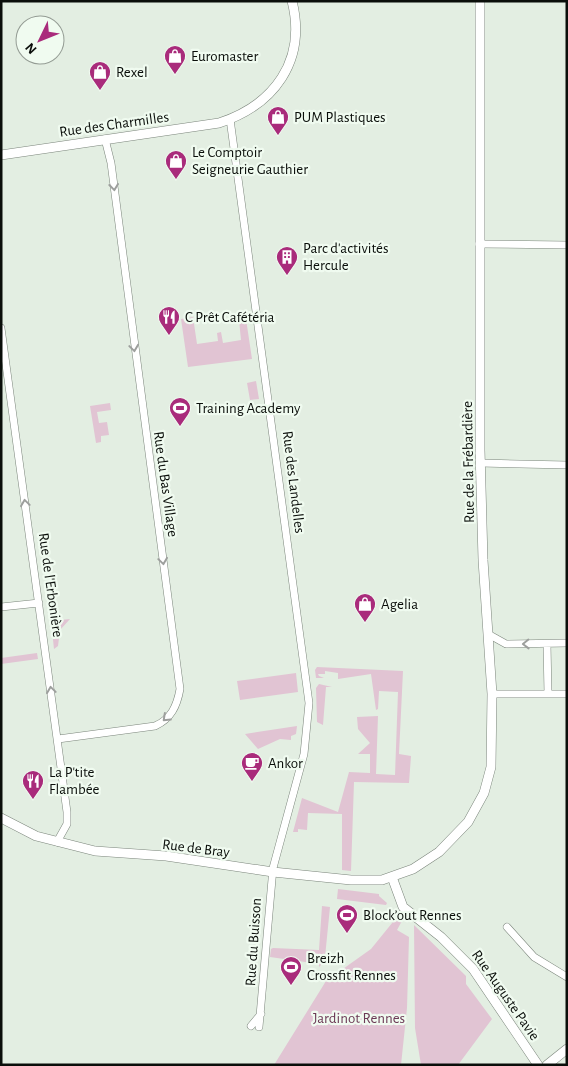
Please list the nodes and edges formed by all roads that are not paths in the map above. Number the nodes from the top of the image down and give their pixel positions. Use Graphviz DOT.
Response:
graph roads {
  1 [pos="292,1"];
  2 [pos="480,1"];
  3 [pos="230,119"];
  4 [pos="104,139"];
  5 [pos="1,155"];
  6 [pos="479,244"];
  7 [pos="567,245"];
  8 [pos="1,328"];
  9 [pos="481,463"];
  10 [pos="567,465"];
  11 [pos="39,603"];
  12 [pos="1,607"];
  13 [pos="488,634"];
  14 [pos="567,643"];
  15 [pos="546,644"];
  16 [pos="492,694"];
  17 [pos="548,694"];
  18 [pos="567,694"];
  19 [pos="58,739"];
  20 [pos="1,818"];
  21 [pos="57,842"];
  22 [pos="273,872"];
  23 [pos="392,877"];
  24 [pos="507,927"];
  25 [pos="567,977"];
  26 [pos="261,1014"];
  27 [pos="251,1026"];
  28 [pos="259,1028"];
  29 [pos="567,1049"];
  30 [pos="538,1065"];
  31 [pos="547,1065"];
  1 -- 3 [label="street"];
  2 -- 6 [label="street, Rue de la Frébardière"];
  3 -- 4 [label="street, Rue des Charmilles"];
  3 -- 22 [label="street, Rue des Landelles"];
  4 -- 5 [label="street, Rue des Charmilles"];
  4 -- 19 [label="street, Rue du Bas Village, one-way"];
  6 -- 7 [label="street"];
  6 -- 9 [label="street, Rue de la Frébardière"];
  11 -- 8 [label="street, Rue de l'Erbonière, one-way"];
  9 -- 10 [label="street"];
  9 -- 13 [label="street, Rue de la Frébardière"];
  11 -- 12 [label="street"];
  19 -- 11 [label="street, Rue de l'Erbonière, one-way"];
  15 -- 13 [label="street, one-way"];
  13 -- 16 [label="street, Rue de la Frébardière"];
  14 -- 15 [label="street"];
  15 -- 17 [label="street"];
  16 -- 17 [label="street"];
  16 -- 23 [label="street, Rue de la Frébardière"];
  17 -- 18 [label="street"];
  19 -- 21 [label="street, Rue de l'Erbonière"];
  20 -- 21 [label="street, Rue de Bray"];
  21 -- 22 [label="street, Rue de Bray"];
  22 -- 23 [label="street, Rue de Bray"];
  22 -- 26 [label="street, Rue du Buisson"];
  23 -- 30 [label="street, Rue Auguste Pavie"];
  24 -- 25 [label="street"];
  26 -- 27 [label="street"];
  26 -- 28 [label="street, Rue du Buisson"];
  29 -- 31 [label="street"];
}
